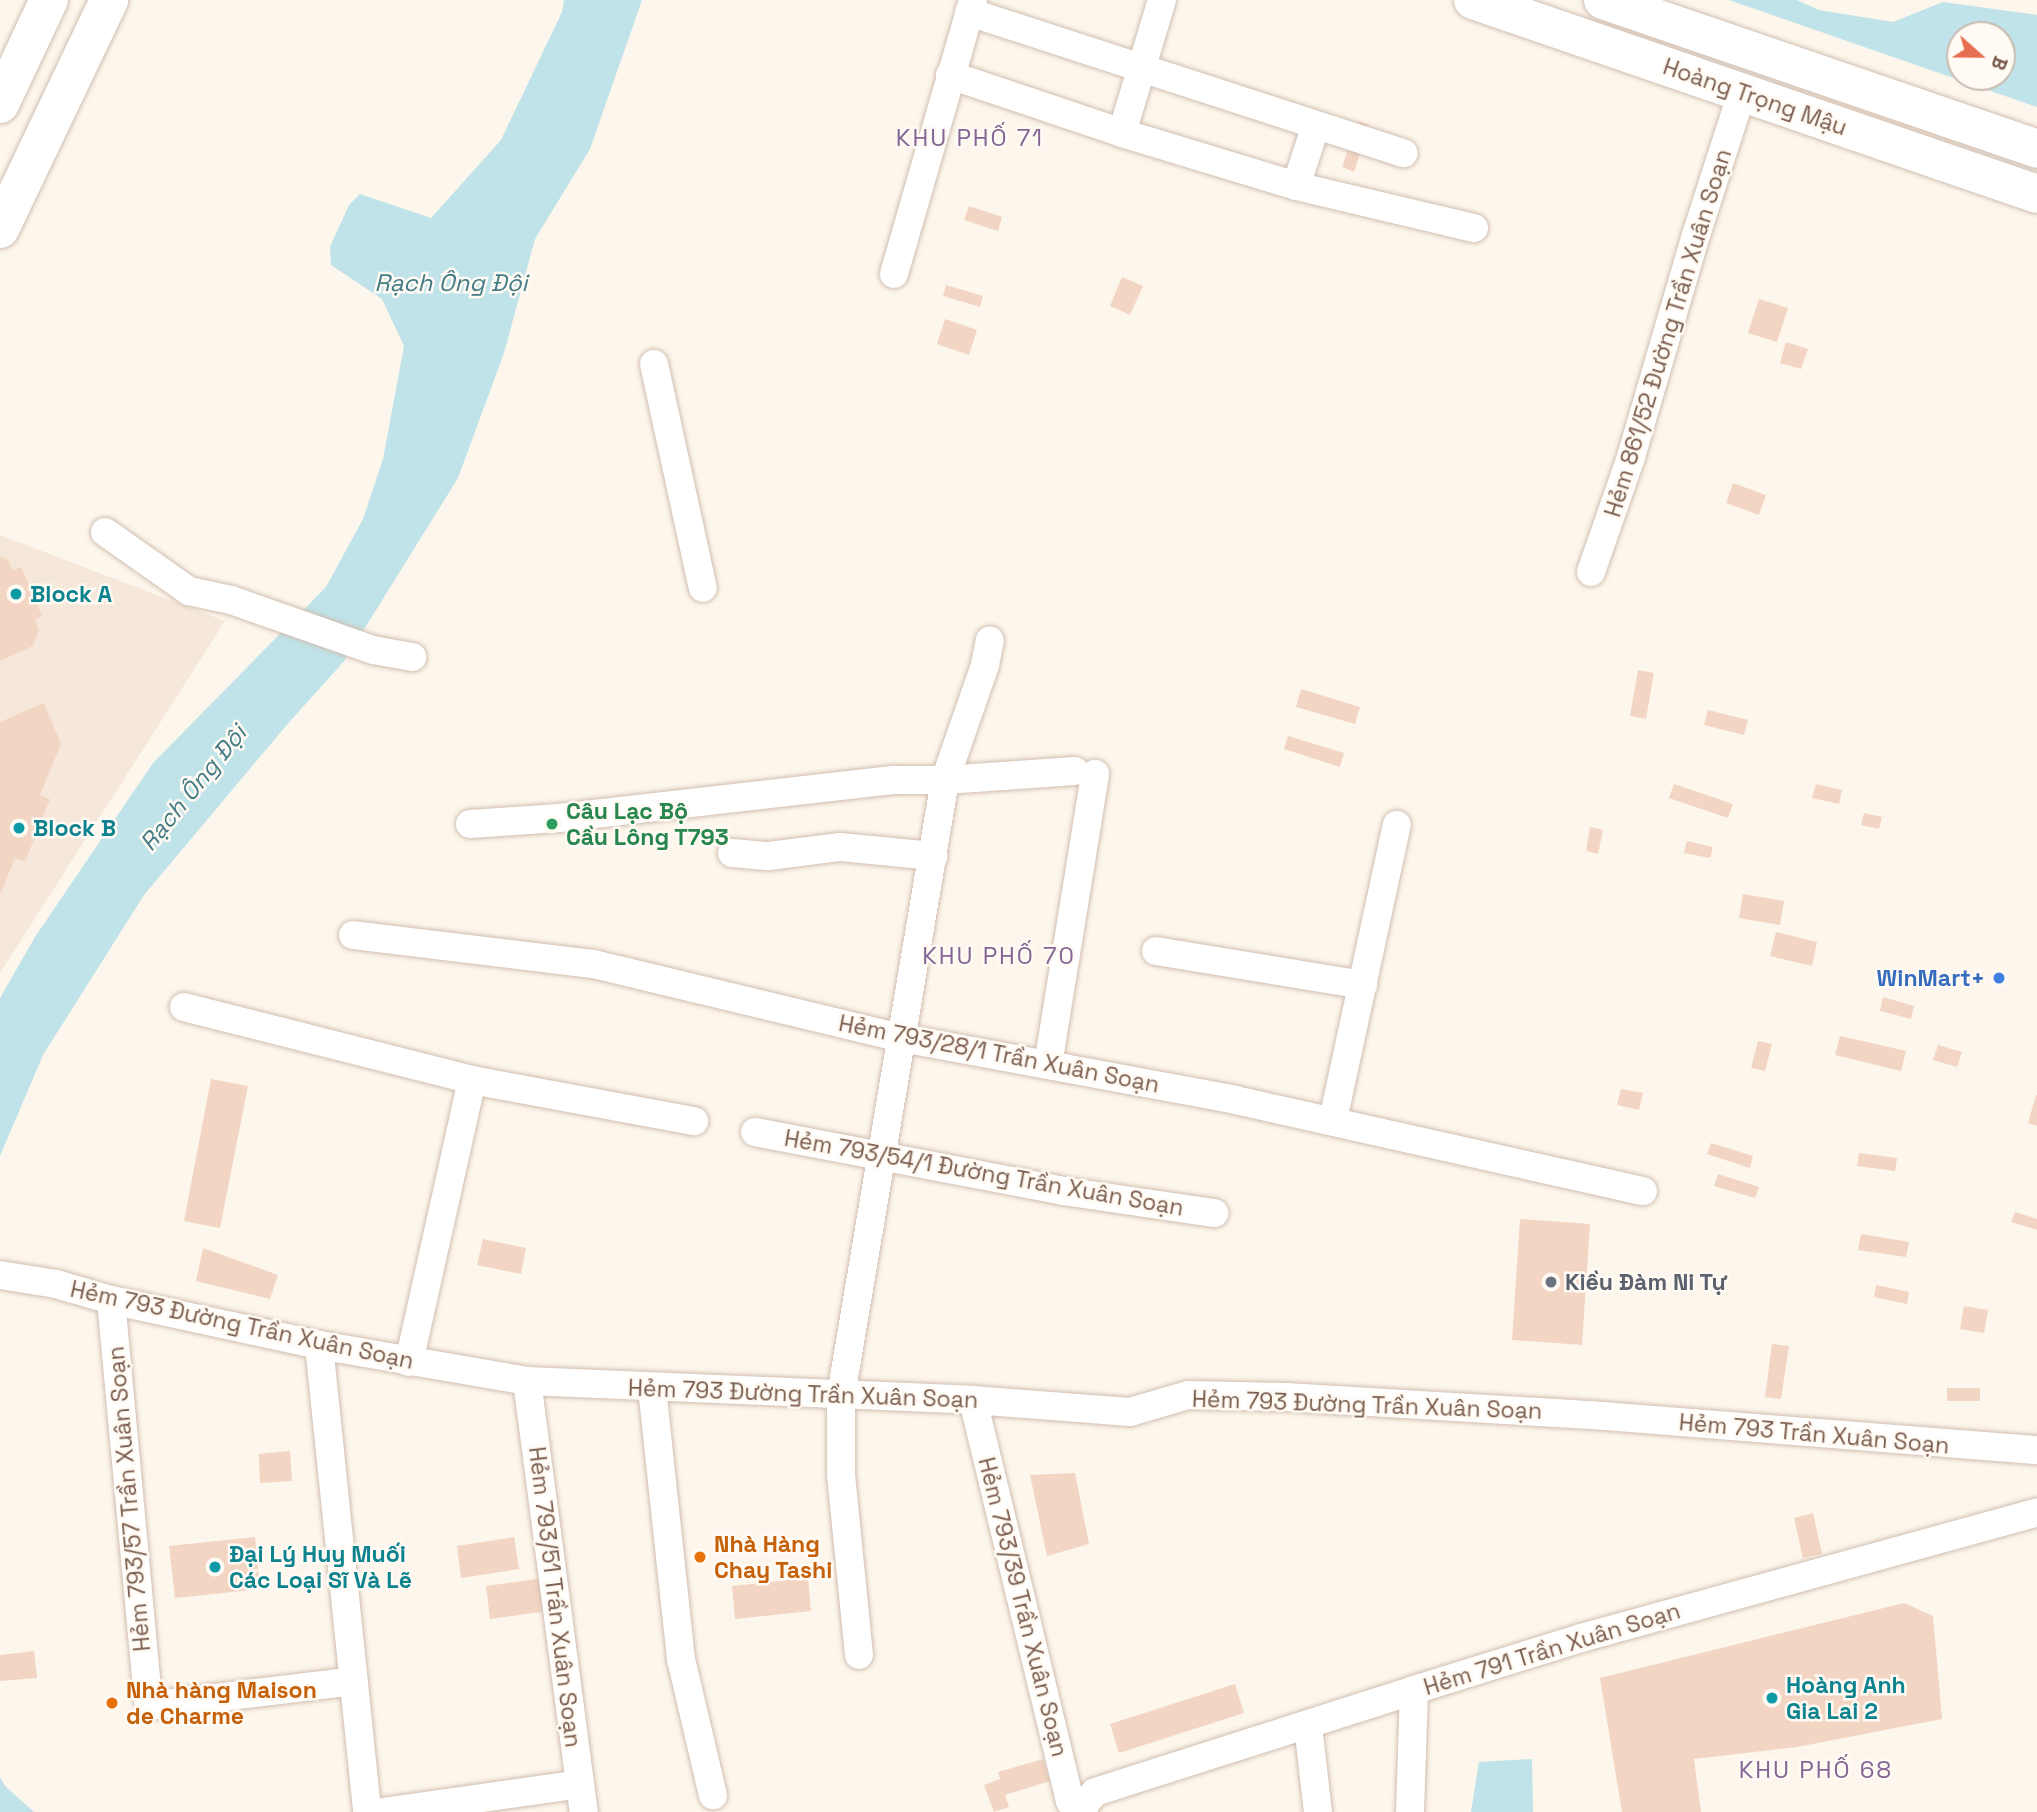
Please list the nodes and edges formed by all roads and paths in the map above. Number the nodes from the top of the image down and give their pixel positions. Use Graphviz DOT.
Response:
graph roads {
  1 [pos="49,0"];
  2 [pos="109,0"];
  3 [pos="1162,0"];
  4 [pos="1473,0"];
  5 [pos="1603,0"];
  6 [pos="971,6"];
  7 [pos="1756,53"];
  8 [pos="1141,70"];
  9 [pos="950,75"];
  10 [pos="1742,93"];
  11 [pos="0,104"];
  12 [pos="1317,125"];
  13 [pos="1122,133"];
  14 [pos="2037,149"];
  15 [pos="1404,153"];
  16 [pos="1296,186"];
  17 [pos="2037,194"];
  18 [pos="1474,228"];
  19 [pos="0,229"];
  20 [pos="894,274"];
  21 [pos="654,364"];
  22 [pos="105,532"];
  23 [pos="1591,572"];
  24 [pos="703,588"];
  25 [pos="990,640"];
  26 [pos="412,657"];
  27 [pos="944,780"];
  28 [pos="470,824"];
  29 [pos="1396,825"];
  30 [pos="732,853"];
  31 [pos="934,856"];
  32 [pos="353,935"];
  33 [pos="1156,951"];
  34 [pos="1363,985"];
  35 [pos="184,1007"];
  36 [pos="902,1038"];
  37 [pos="1048,1065"];
  38 [pos="472,1080"];
  39 [pos="1333,1120"];
  40 [pos="694,1121"];
  41 [pos="755,1132"];
  42 [pos="882,1156"];
  43 [pos="1643,1191"];
  44 [pos="1214,1213"];
  45 [pos="11,1276"];
  46 [pos="111,1300"];
  47 [pos="319,1345"];
  48 [pos="409,1362"];
  49 [pos="527,1381"];
  50 [pos="652,1388"];
  51 [pos="841,1395"];
  52 [pos="973,1399"];
  53 [pos="1591,1415"];
  54 [pos="2037,1450"];
  55 [pos="2037,1512"];
  56 [pos="859,1655"];
  57 [pos="353,1681"];
  58 [pos="1414,1690"];
  59 [pos="1308,1726"];
  60 [pos="580,1784"];
  61 [pos="713,1796"];
  62 [pos="1083,1809"];
  63 [pos="367,1812"];
  64 [pos="384,1812"];
  65 [pos="584,1812"];
  66 [pos="1318,1812"];
  67 [pos="1410,1812"];
  1 -- 11 [label="main road"];
  2 -- 19 [label="main road"];
  3 -- 8 [label="street"];
  4 -- 10 [label="main road, Hoàng Trọng Mậu"];
  5 -- 7 [label="main road, Hoàng Trọng Mậu"];
  6 -- 8 [label="street"];
  6 -- 9 [label="street"];
  7 -- 10 [label="main road"];
  7 -- 14 [label="main road, Hoàng Trọng Mậu"];
  8 -- 12 [label="street"];
  8 -- 13 [label="street"];
  9 -- 13 [label="street"];
  9 -- 20 [label="street"];
  10 -- 17 [label="main road, Hoàng Trọng Mậu"];
  10 -- 23 [label="street, Hẻm 861/52 Đường Trần Xuân Soạn"];
  12 -- 15 [label="street"];
  12 -- 16 [label="street"];
  13 -- 16 [label="street"];
  16 -- 18 [label="street"];
  21 -- 24 [label="street"];
  22 -- 26 [label="street"];
  25 -- 27 [label="street"];
  27 -- 28 [label="street"];
  27 -- 31 [label="street"];
  27 -- 37 [label="street"];
  29 -- 34 [label="street"];
  30 -- 31 [label="street"];
  31 -- 36 [label="street"];
  32 -- 36 [label="street, Hẻm 793/28/1 Trần Xuân Soạn"];
  33 -- 34 [label="street"];
  34 -- 39 [label="street"];
  35 -- 38 [label="street"];
  36 -- 37 [label="street, Hẻm 793/28/1 Trần Xuân Soạn"];
  36 -- 42 [label="street"];
  37 -- 39 [label="street, Hẻm 793/28/1 Trần Xuân Soạn"];
  38 -- 40 [label="street"];
  38 -- 48 [label="street"];
  39 -- 43 [label="street, Hẻm 793/28/1 Trần Xuân Soạn"];
  41 -- 42 [label="street, Hẻm 793/54/1 Đường Trần Xuân Soạn"];
  42 -- 44 [label="street, Hẻm 793/54/1 Đường Trần Xuân Soạn"];
  42 -- 51 [label="street"];
  45 -- 46 [label="street, Hẻm 793 Đường Trần Xuân Soạn"];
  46 -- 47 [label="street, Hẻm 793 Đường Trần Xuân Soạn"];
  46 -- 57 [label="street, Hẻm 793/57 Trần Xuân Soạn"];
  47 -- 48 [label="street, Hẻm 793 Đường Trần Xuân Soạn"];
  47 -- 57 [label="street"];
  48 -- 49 [label="street, Hẻm 793 Đường Trần Xuân Soạn"];
  49 -- 50 [label="street, Hẻm 793 Đường Trần Xuân Soạn"];
  49 -- 60 [label="street, Hẻm 793/51 Trần Xuân Soạn"];
  50 -- 51 [label="street, Hẻm 793 Đường Trần Xuân Soạn"];
  50 -- 61 [label="street"];
  51 -- 52 [label="street, Hẻm 793 Đường Trần Xuân Soạn"];
  51 -- 56 [label="street"];
  52 -- 53 [label="street, Hẻm 793 Đường Trần Xuân Soạn"];
  52 -- 62 [label="street, Hẻm 793/39 Trần Xuân Soạn"];
  53 -- 54 [label="street, Hẻm 793 Trần Xuân Soạn"];
  55 -- 58 [label="street, Hẻm 791 Trần Xuân Soạn"];
  57 -- 63 [label="street"];
  58 -- 59 [label="street, Hẻm 791 Trần Xuân Soạn"];
  58 -- 67 [label="street"];
  59 -- 62 [label="street, Hẻm 791 Trần Xuân Soạn"];
  59 -- 66 [label="street"];
  60 -- 64 [label="street"];
  60 -- 65 [label="street, Hẻm 793/51 Trần Xuân Soạn"];
}
